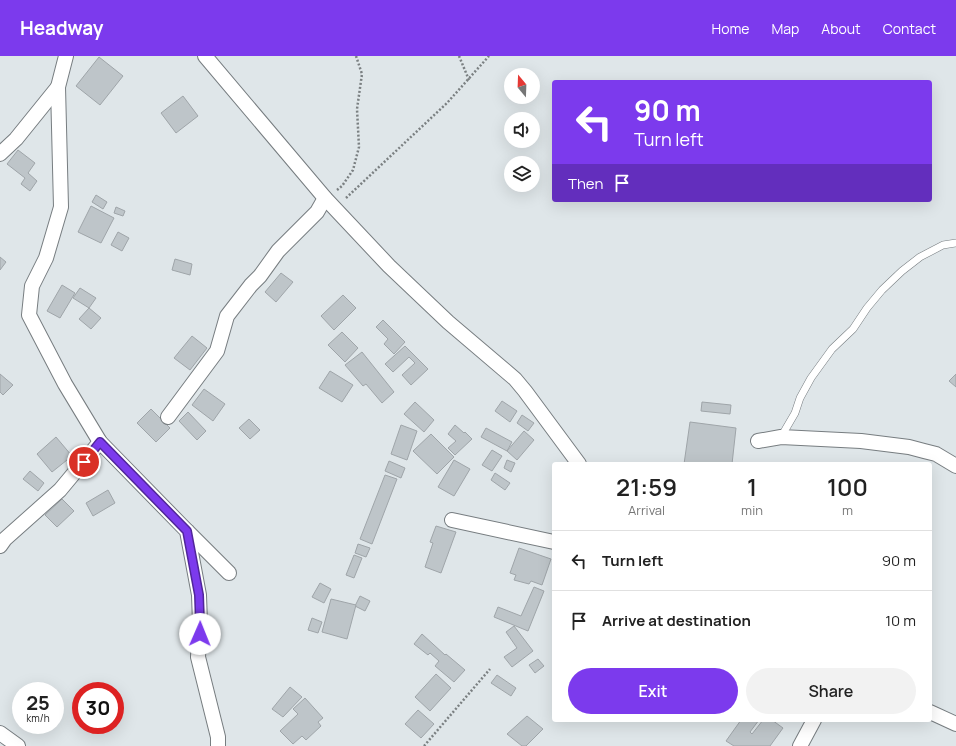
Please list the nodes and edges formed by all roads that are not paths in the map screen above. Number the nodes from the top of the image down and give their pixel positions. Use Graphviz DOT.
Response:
graph roads {
  1 [pos="66,56"];
  2 [pos="205,56"];
  3 [pos="58,87"];
  4 [pos="0,154"];
  5 [pos="325,198"];
  6 [pos="956,243"];
  7 [pos="168,417"];
  8 [pos="781,437"];
  9 [pos="758,441"];
  10 [pos="100,442"];
  11 [pos="578,462"];
  12 [pos="956,466"];
  13 [pos="452,520"];
  14 [pos="187,531"];
  15 [pos="552,542"];
  16 [pos="0,546"];
  17 [pos="230,573"];
  18 [pos="932,713"];
  19 [pos="813,722"];
  20 [pos="956,724"];
  21 [pos="0,733"];
  22 [pos="18,746"];
  23 [pos="218,746"];
  24 [pos="800,746"];
  1 -- 3 [label="street"];
  2 -- 5 [label="street"];
  3 -- 4 [label="street"];
  3 -- 10 [label="street"];
  5 -- 7 [label="street"];
  5 -- 11 [label="street"];
  6 -- 8 [label="lane"];
  8 -- 9 [label="street"];
  8 -- 12 [label="street"];
  10 -- 14 [label="street"];
  10 -- 16 [label="street"];
  13 -- 15 [label="street"];
  14 -- 17 [label="street"];
  14 -- 23 [label="street"];
  18 -- 20 [label="street"];
  19 -- 24 [label="street"];
  21 -- 22 [label="street"];
}
